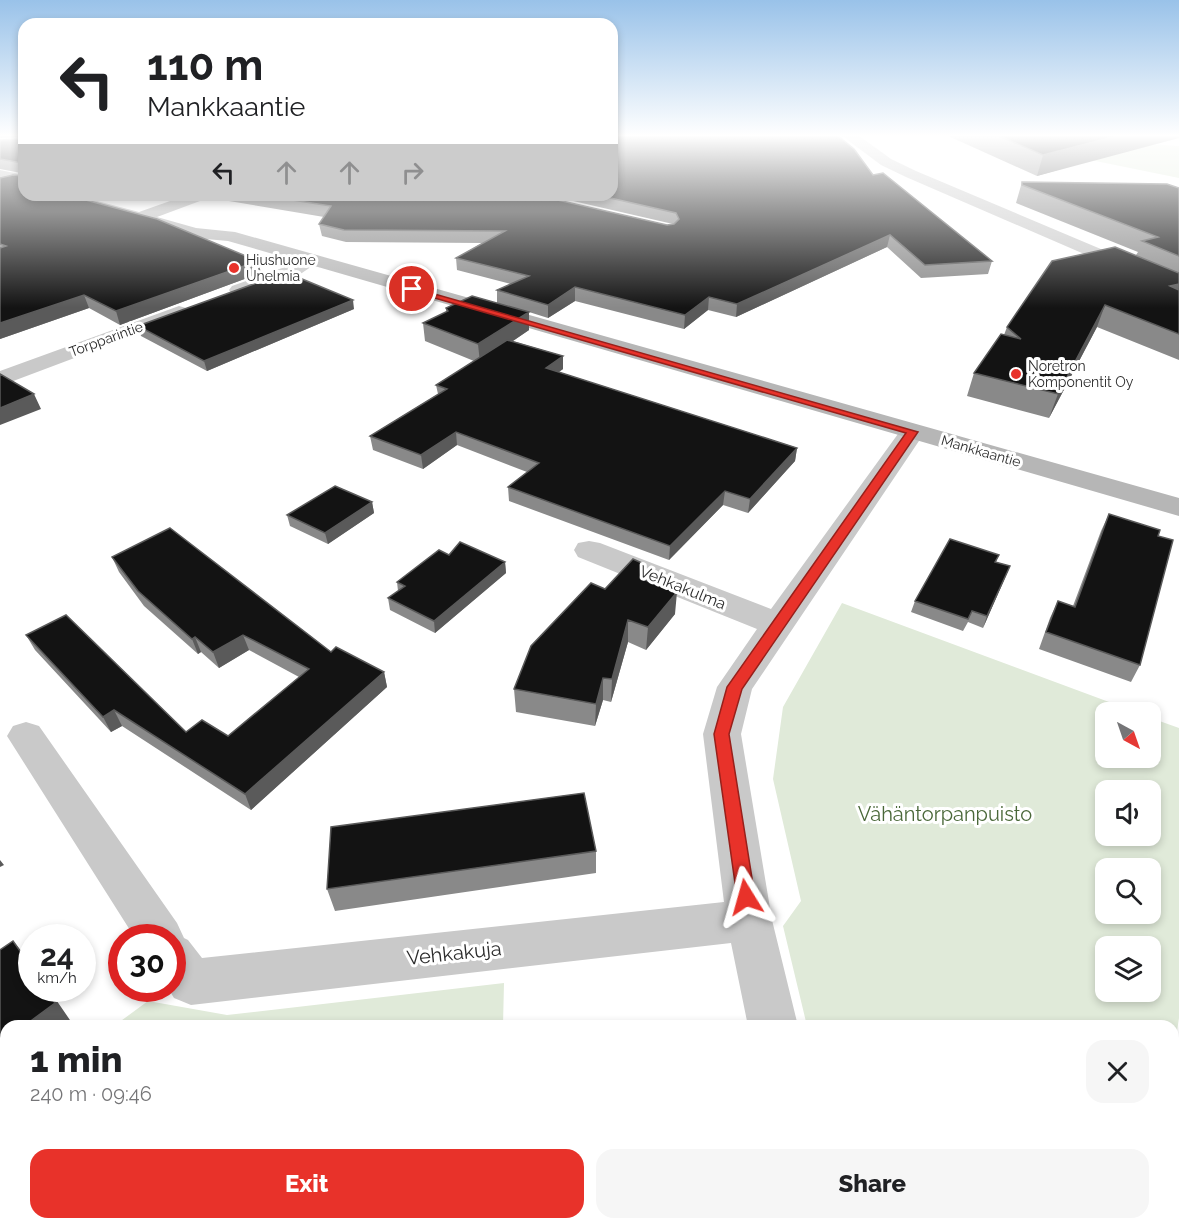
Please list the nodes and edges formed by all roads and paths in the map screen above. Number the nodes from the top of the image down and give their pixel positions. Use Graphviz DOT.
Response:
graph roads {
  1 [pos="954,192"];
  2 [pos="77,201"];
  3 [pos="117,201"];
  4 [pos="186,201"];
  5 [pos="158,212"];
  6 [pos="140,218"];
  7 [pos="229,236"];
  8 [pos="312,260"];
  9 [pos="1179,289"];
  10 [pos="223,296"];
  11 [pos="203,303"];
  12 [pos="0,379"];
  13 [pos="912,432"];
  14 [pos="1179,507"];
  15 [pos="589,550"];
  16 [pos="777,624"];
  17 [pos="26,736"];
  18 [pos="749,920"];
  19 [pos="152,924"];
  20 [pos="186,975"];
  21 [pos="772,1020"];
  1 -- 9 [label="street"];
  2 -- 6 [label="main road, Mankkaantie"];
  3 -- 5 [label="main road, Mankkaantie"];
  4 -- 5 [label="main road"];
  5 -- 6 [label="main road"];
  5 -- 7 [label="main road, Mankkaantie"];
  6 -- 7 [label="main road, Mankkaantie"];
  7 -- 8 [label="main road, Mankkaantie"];
  8 -- 10 [label="street"];
  8 -- 13 [label="main road, Mankkaantie"];
  11 -- 12 [label="street, Torpparintie"];
  13 -- 14 [label="main road, Mankkaantie"];
  13 -- 16 [label="street"];
  15 -- 16 [label="street, Vehkakulma"];
  16 -- 18 [label="street"];
  17 -- 19 [label="street"];
  18 -- 20 [label="street, Vehkakuja"];
  18 -- 21 [label="street"];
}
